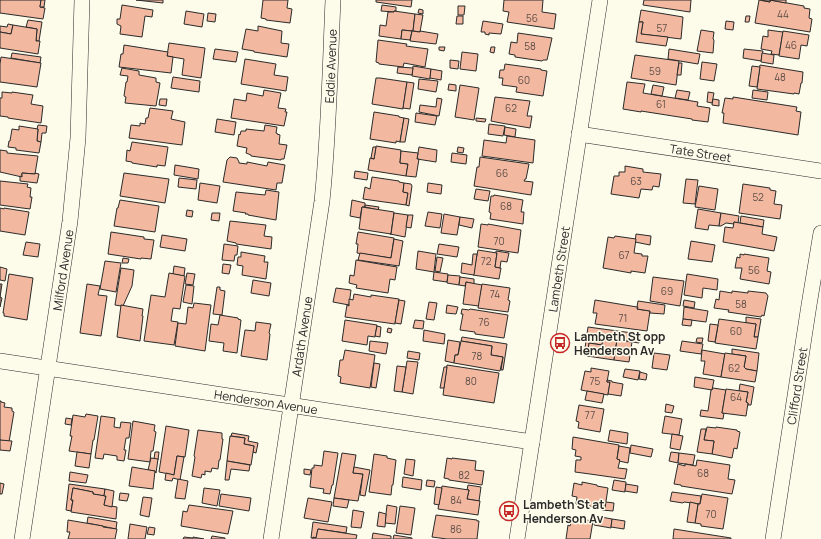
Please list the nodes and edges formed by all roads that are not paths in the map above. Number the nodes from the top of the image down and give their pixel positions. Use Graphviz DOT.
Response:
graph roads {
  1 [pos="82,0"];
  2 [pos="333,0"];
  3 [pos="600,0"];
  4 [pos="328,132"];
  5 [pos="579,134"];
  6 [pos="821,171"];
  7 [pos="821,234"];
  8 [pos="0,361"];
  9 [pos="48,368"];
  10 [pos="292,405"];
  11 [pos="532,442"];
  12 [pos="22,539"];
  13 [pos="271,539"];
  14 [pos="517,539"];
  15 [pos="773,539"];
  1 -- 9 [label="street, Milford Avenue"];
  2 -- 4 [label="street, Eddie Avenue"];
  3 -- 5 [label="street, Lambeth Street"];
  4 -- 10 [label="street, Ardath Avenue"];
  5 -- 6 [label="street, Tate Street"];
  5 -- 11 [label="street, Lambeth Street"];
  7 -- 15 [label="street, Clifford Street"];
  8 -- 9 [label="street, Henderson Avenue"];
  9 -- 10 [label="street, Henderson Avenue"];
  9 -- 12 [label="street, Milford Avenue"];
  10 -- 11 [label="street, Henderson Avenue"];
  10 -- 13 [label="street, Ardath Avenue"];
  11 -- 14 [label="street, Lambeth Street"];
}
